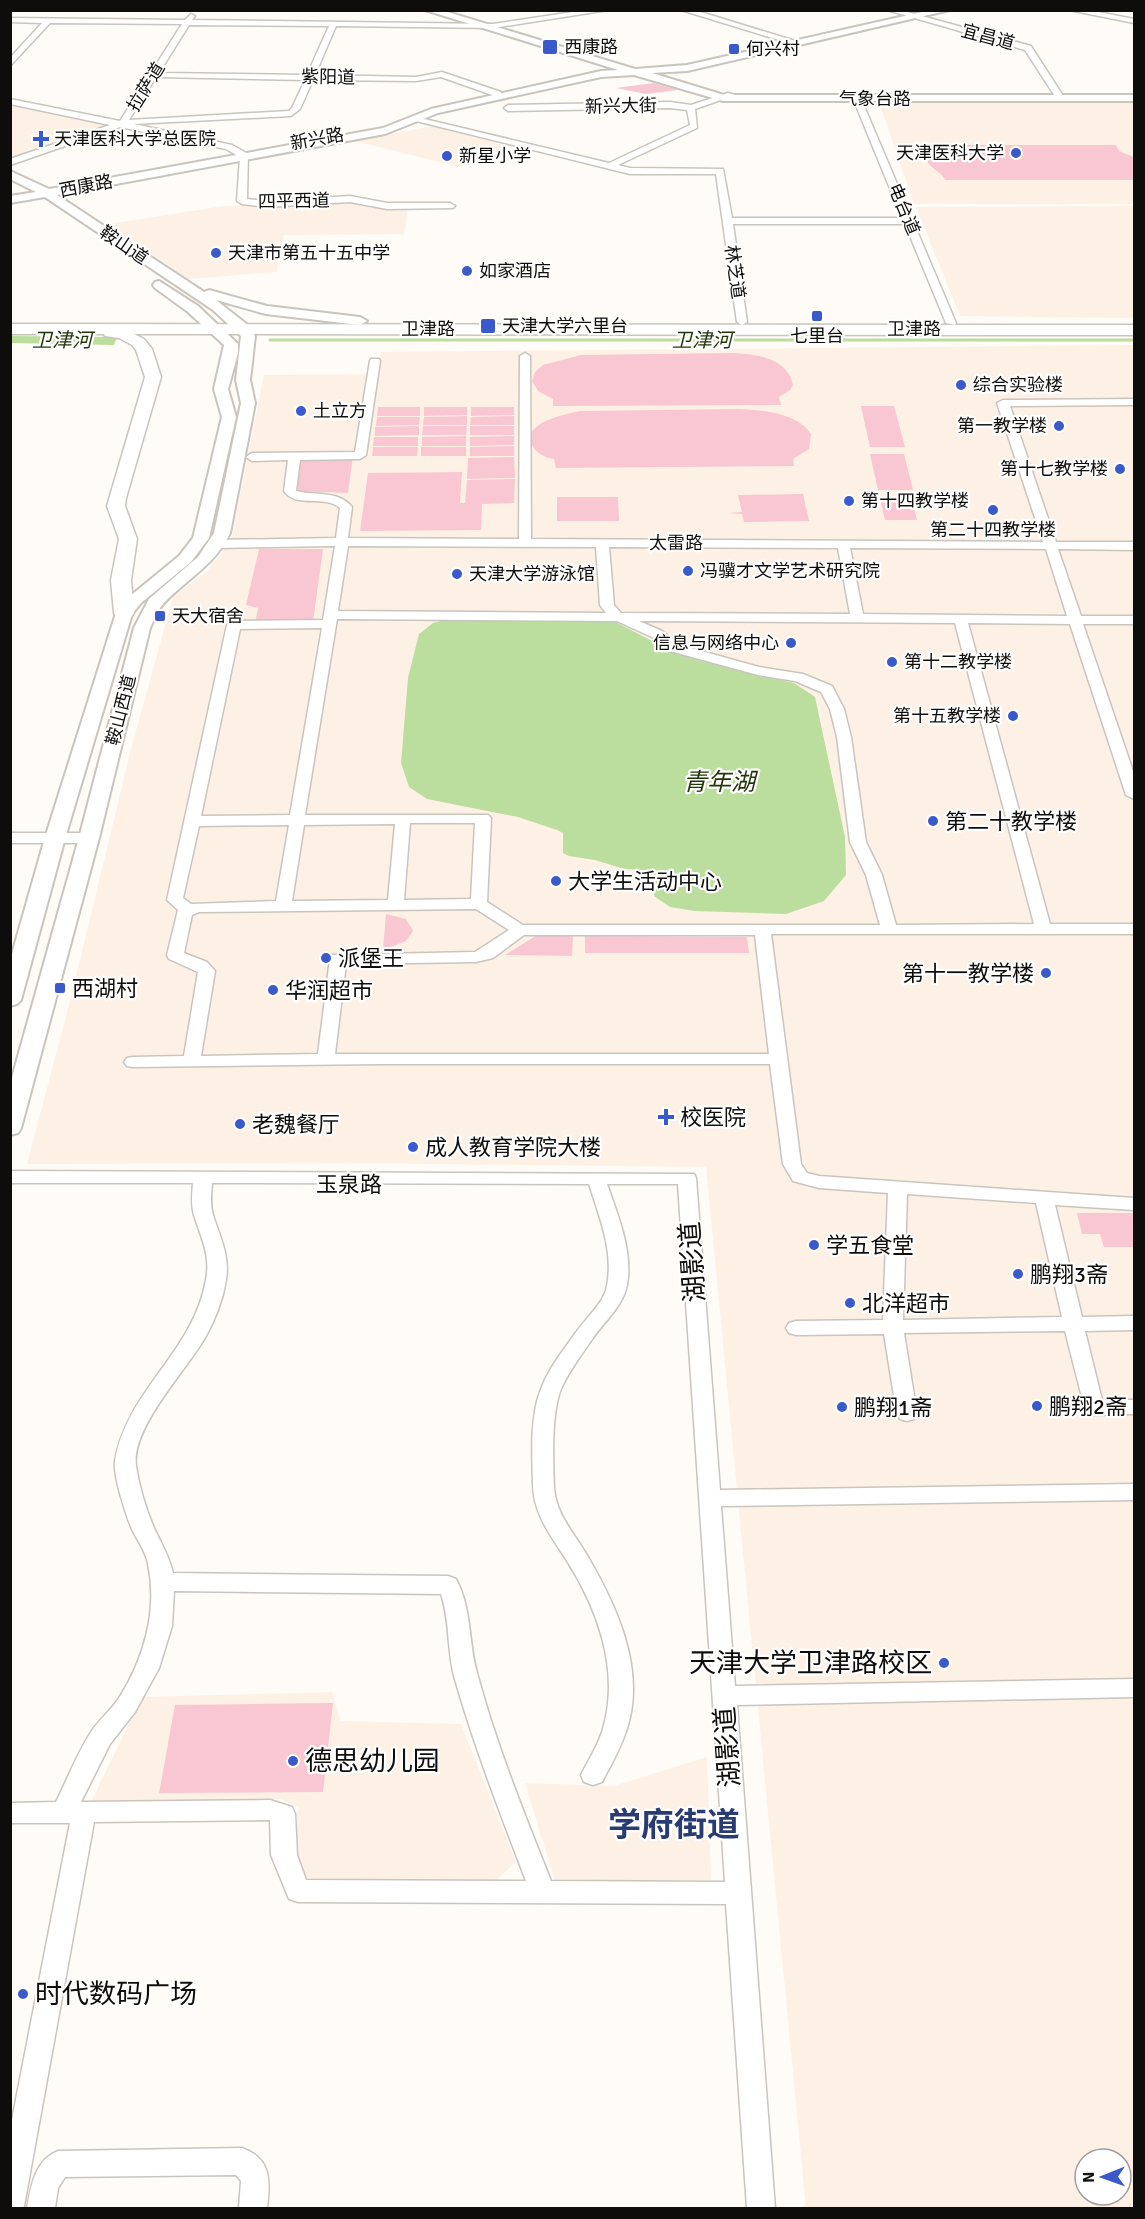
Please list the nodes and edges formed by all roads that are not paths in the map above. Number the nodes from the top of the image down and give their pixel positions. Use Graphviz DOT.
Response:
graph roads {
  1 [pos="194,10"];
  2 [pos="429,10"];
  3 [pos="605,10"];
  4 [pos="684,10"];
  5 [pos="890,10"];
  6 [pos="946,10"];
  7 [pos="1072,10"];
  8 [pos="446,14"];
  9 [pos="915,14"];
  10 [pos="10,20"];
  11 [pos="48,20"];
  12 [pos="1134,21"];
  13 [pos="187,22"];
  14 [pos="334,23"];
  15 [pos="429,24"];
  16 [pos="477,26"];
  17 [pos="493,26"];
  18 [pos="794,42"];
  19 [pos="10,64"];
  20 [pos="632,69"];
  21 [pos="154,75"];
  22 [pos="310,77"];
  23 [pos="498,94"];
  24 [pos="588,95"];
  25 [pos="727,96"];
  26 [pos="1134,96"];
  27 [pos="857,97"];
  28 [pos="1060,97"];
  29 [pos="10,101"];
  30 [pos="614,106"];
  31 [pos="508,108"];
  32 [pos="691,108"];
  33 [pos="416,120"];
  34 [pos="123,123"];
  35 [pos="243,154"];
  36 [pos="10,162"];
  37 [pos="610,166"];
  38 [pos="10,174"];
  39 [pos="10,180"];
  40 [pos="38,193"];
  41 [pos="10,198"];
  42 [pos="450,206"];
  43 [pos="728,221"];
  44 [pos="909,221"];
  45 [pos="128,262"];
  46 [pos="146,276"];
  47 [pos="183,283"];
  48 [pos="10,321"];
  49 [pos="360,321"];
  50 [pos="742,322"];
  51 [pos="951,323"];
  52 [pos="1134,323"];
  53 [pos="211,325"];
  54 [pos="239,325"];
  55 [pos="108,329"];
  56 [pos="10,330"];
  57 [pos="1134,330"];
  58 [pos="232,347"];
  59 [pos="525,356"];
  60 [pos="375,361"];
  61 [pos="1134,402"];
  62 [pos="252,457"];
  63 [pos="294,457"];
  64 [pos="342,542"];
  65 [pos="525,543"];
  66 [pos="602,543"];
  67 [pos="217,544"];
  68 [pos="843,544"];
  69 [pos="1050,545"];
  70 [pos="1134,546"];
  71 [pos="124,613"];
  72 [pos="615,615"];
  73 [pos="857,617"];
  74 [pos="960,618"];
  75 [pos="1075,619"];
  76 [pos="330,620"];
  77 [pos="1134,620"];
  78 [pos="1134,795"];
  79 [pos="403,819"];
  80 [pos="296,820"];
  81 [pos="192,821"];
  82 [pos="10,838"];
  83 [pos="55,838"];
  84 [pos="89,838"];
  85 [pos="396,904"];
  86 [pos="479,904"];
  87 [pos="284,905"];
  88 [pos="188,909"];
  89 [pos="889,928"];
  90 [pos="762,929"];
  91 [pos="1044,929"];
  92 [pos="1134,929"];
  93 [pos="520,930"];
  94 [pos="10,1000"];
  95 [pos="326,1059"];
  96 [pos="778,1059"];
  97 [pos="192,1060"];
  98 [pos="133,1062"];
  99 [pos="10,1128"];
  100 [pos="10,1177"];
  101 [pos="203,1180"];
  102 [pos="597,1182"];
  103 [pos="687,1182"];
  104 [pos="10,1184"];
  105 [pos="898,1188"];
  106 [pos="1044,1199"];
  107 [pos="1134,1204"];
  108 [pos="1134,1323"];
  109 [pos="1073,1324"];
  110 [pos="893,1327"];
  111 [pos="796,1328"];
  112 [pos="1134,1407"];
  113 [pos="907,1414"];
  114 [pos="1134,1492"];
  115 [pos="711,1498"];
  116 [pos="163,1582"];
  117 [pos="1134,1688"];
  118 [pos="725,1696"];
  119 [pos="593,1775"];
  120 [pos="74,1812"];
  121 [pos="10,1813"];
  122 [pos="543,1892"];
  123 [pos="738,1893"];
  124 [pos="10,2205"];
  125 [pos="41,2208"];
  126 [pos="254,2208"];
  127 [pos="761,2208"];
  1 -- 13 [label="street, 拉萨道"];
  2 -- 8 [label="main road"];
  3 -- 17 [label="street"];
  4 -- 18 [label="street"];
  5 -- 9 [label="street, 宜昌道"];
  6 -- 9 [label="main road, 西康路"];
  7 -- 12 [label="street"];
  8 -- 15 [label="street"];
  8 -- 16 [label="main road"];
  8 -- 17 [label="main road"];
  9 -- 18 [label="main road, 西康路"];
  9 -- 28 [label="street, 宜昌道"];
  10 -- 11 [label="street"];
  11 -- 13 [label="street"];
  11 -- 19 [label="street"];
  13 -- 14 [label="street"];
  13 -- 21 [label="street, 拉萨道"];
  14 -- 15 [label="street"];
  14 -- 22 [label="street"];
  15 -- 16 [label="street"];
  16 -- 17 [label="street"];
  16 -- 20 [label="main road"];
  17 -- 20 [label="main road"];
  18 -- 20 [label="main road, 西康路"];
  20 -- 23 [label="main road, 新兴路"];
  20 -- 25 [label="main road, 气象台路"];
  20 -- 33 [label="main road, 西康路"];
  21 -- 22 [label="street, 紫阳道"];
  21 -- 34 [label="street, 拉萨道"];
  22 -- 23 [label="street, 紫阳道"];
  22 -- 34 [label="street"];
  23 -- 35 [label="main road, 新兴路"];
  24 -- 30 [label="street"];
  25 -- 27 [label="main road, 气象台路"];
  25 -- 32 [label="street, 新兴大街"];
  26 -- 28 [label="main road, 气象台路"];
  27 -- 28 [label="main road, 气象台路"];
  27 -- 44 [label="street, 电台道"];
  29 -- 34 [label="street"];
  30 -- 31 [label="street, 新兴大街"];
  30 -- 32 [label="street, 新兴大街"];
  32 -- 37 [label="street"];
  33 -- 35 [label="main road, 西康路"];
  33 -- 37 [label="street"];
  34 -- 35 [label="street"];
  34 -- 36 [label="street, 拉萨道"];
  35 -- 40 [label="main road, 西康路"];
  35 -- 42 [label="street, 四平西道"];
  37 -- 43 [label="street, 林芝道"];
  38 -- 40 [label="main road, 鞍山道"];
  39 -- 40 [label="main road, 鞍山道"];
  40 -- 41 [label="main road, 西康路"];
  40 -- 45 [label="main road, 鞍山道"];
  40 -- 47 [label="main road, 鞍山道"];
  43 -- 44 [label="street"];
  43 -- 50 [label="street, 林芝道"];
  44 -- 51 [label="street, 电台道"];
  46 -- 53 [label="main road, 鞍山道"];
  47 -- 49 [label="main road"];
  47 -- 54 [label="main road, 鞍山道"];
  48 -- 53 [label="highway, 卫津路"];
  49 -- 50 [label="highway, 卫津路"];
  49 -- 54 [label="highway, 卫津路"];
  50 -- 51 [label="highway, 卫津路"];
  51 -- 52 [label="highway, 卫津路"];
  53 -- 54 [label="highway, 卫津路"];
  53 -- 55 [label="highway, 卫津路"];
  53 -- 58 [label="main road"];
  54 -- 57 [label="highway, 卫津路"];
  54 -- 67 [label="main road, 鞍山西道"];
  55 -- 56 [label="highway, 卫津路"];
  55 -- 58 [label="highway"];
  56 -- 71 [label="highway"];
  58 -- 71 [label="main road, 鞍山西道"];
  59 -- 65 [label="street"];
  60 -- 63 [label="street"];
  61 -- 69 [label="street"];
  62 -- 63 [label="street"];
  63 -- 64 [label="street"];
  64 -- 65 [label="street, 太雷路"];
  64 -- 67 [label="street, 太雷路"];
  64 -- 76 [label="street"];
  65 -- 66 [label="street, 太雷路"];
  66 -- 68 [label="street, 太雷路"];
  66 -- 72 [label="street"];
  67 -- 84 [label="main road, 鞍山西道"];
  68 -- 69 [label="street, 太雷路"];
  68 -- 73 [label="street"];
  69 -- 70 [label="street, 太雷路"];
  69 -- 75 [label="street"];
  71 -- 83 [label="main road, 鞍山西道"];
  72 -- 73 [label="street"];
  72 -- 76 [label="street"];
  72 -- 89 [label="street"];
  73 -- 74 [label="street"];
  74 -- 75 [label="street"];
  74 -- 91 [label="street"];
  75 -- 77 [label="street"];
  75 -- 78 [label="street"];
  76 -- 80 [label="street"];
  76 -- 81 [label="street"];
  79 -- 80 [label="street"];
  79 -- 85 [label="street"];
  79 -- 86 [label="street"];
  80 -- 81 [label="street"];
  80 -- 87 [label="street"];
  81 -- 88 [label="street"];
  82 -- 83 [label="street"];
  83 -- 84 [label="street"];
  83 -- 94 [label="main road, 鞍山西道"];
  84 -- 99 [label="main road, 鞍山西道"];
  85 -- 86 [label="street"];
  85 -- 87 [label="street"];
  86 -- 93 [label="street"];
  87 -- 88 [label="street"];
  88 -- 97 [label="street"];
  89 -- 90 [label="street"];
  89 -- 91 [label="street"];
  90 -- 93 [label="street"];
  90 -- 96 [label="street"];
  91 -- 92 [label="street"];
  93 -- 95 [label="street"];
  95 -- 96 [label="street"];
  95 -- 97 [label="street"];
  96 -- 105 [label="street"];
  97 -- 98 [label="street"];
  100 -- 101 [label="street, 玉泉路"];
  101 -- 102 [label="street, 玉泉路"];
  101 -- 104 [label="street, 玉泉路"];
  101 -- 116 [label="street"];
  102 -- 103 [label="street, 玉泉路"];
  102 -- 119 [label="street"];
  103 -- 115 [label="street, 湖影道"];
  105 -- 106 [label="street"];
  105 -- 110 [label="street"];
  106 -- 107 [label="street"];
  106 -- 109 [label="street"];
  108 -- 109 [label="street"];
  109 -- 110 [label="street"];
  109 -- 112 [label="street"];
  110 -- 111 [label="street"];
  110 -- 113 [label="street"];
  114 -- 115 [label="street"];
  115 -- 118 [label="street, 湖影道"];
  116 -- 120 [label="street"];
  116 -- 122 [label="street"];
  117 -- 118 [label="street"];
  118 -- 123 [label="street, 湖影道"];
  120 -- 121 [label="street"];
  120 -- 122 [label="street"];
  120 -- 124 [label="street"];
  122 -- 123 [label="street"];
  123 -- 127 [label="street, 湖影道"];
  125 -- 126 [label="street"];
}
